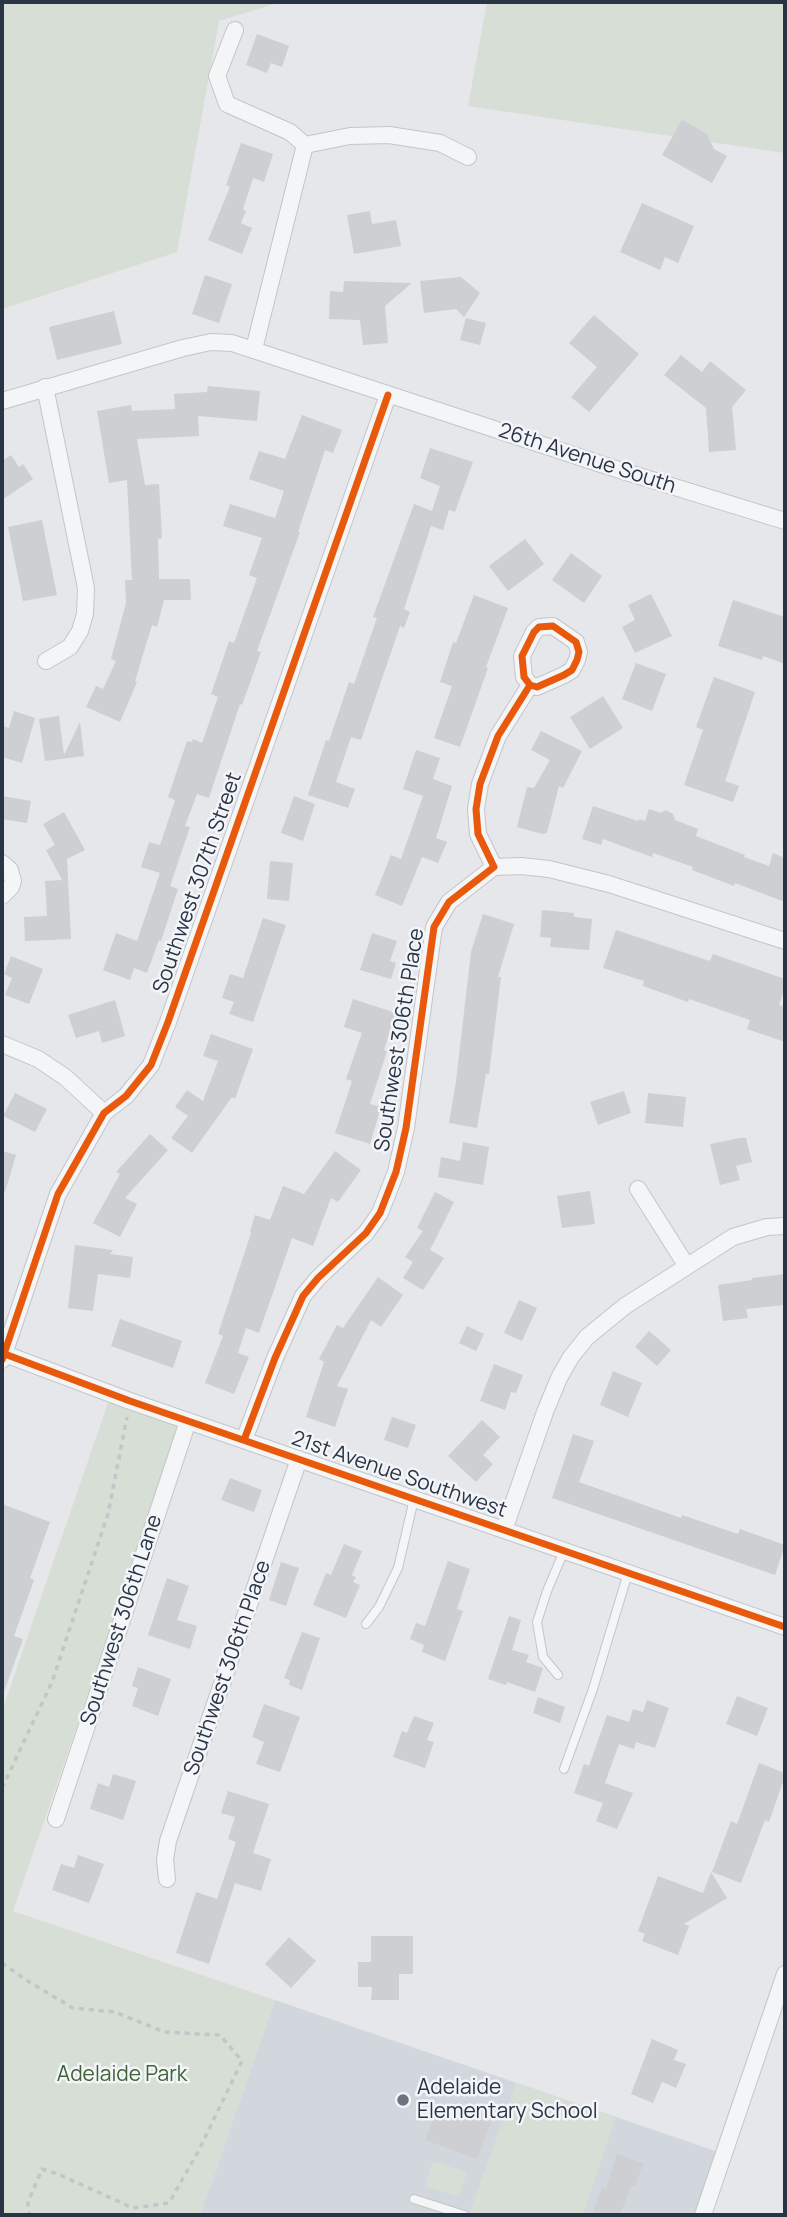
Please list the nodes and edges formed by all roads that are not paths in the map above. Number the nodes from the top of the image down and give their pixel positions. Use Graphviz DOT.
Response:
graph roads {
  1 [pos="235,30"];
  2 [pos="305,145"];
  3 [pos="468,157"];
  4 [pos="254,349"];
  5 [pos="45,387"];
  6 [pos="388,396"];
  7 [pos="2,401"];
  8 [pos="785,521"];
  9 [pos="46,662"];
  10 [pos="530,685"];
  11 [pos="2,863"];
  12 [pos="494,867"];
  13 [pos="2,896"];
  14 [pos="785,941"];
  15 [pos="2,1044"];
  16 [pos="104,1113"];
  17 [pos="638,1189"];
  18 [pos="785,1226"];
  19 [pos="687,1265"];
  20 [pos="3,1356"];
  21 [pos="188,1421"];
  22 [pos="244,1440"];
  23 [pos="299,1459"];
  24 [pos="414,1499"];
  25 [pos="504,1530"];
  26 [pos="564,1551"];
  27 [pos="628,1573"];
  28 [pos="366,1624"];
  29 [pos="785,1627"];
  30 [pos="558,1675"];
  31 [pos="564,1769"];
  32 [pos="56,1819"];
  33 [pos="167,1879"];
  34 [pos="785,1974"];
  35 [pos="414,2199"];
  36 [pos="464,2215"];
  37 [pos="703,2215"];
  1 -- 2 [label="street"];
  2 -- 3 [label="street"];
  2 -- 4 [label="street"];
  4 -- 5 [label="street, 26th Avenue South"];
  4 -- 6 [label="street, 26th Avenue South"];
  5 -- 7 [label="street, 26th Avenue South"];
  5 -- 9 [label="street"];
  6 -- 8 [label="street, 26th Avenue South"];
  6 -- 16 [label="street, Southwest 307th Street"];
  10 -- 12 [label="street"];
  11 -- 13 [label="street"];
  12 -- 14 [label="street"];
  12 -- 22 [label="street, Southwest 306th Place"];
  15 -- 16 [label="street"];
  16 -- 20 [label="street, Southwest 307th Street"];
  17 -- 19 [label="street"];
  18 -- 19 [label="street"];
  19 -- 25 [label="street"];
  20 -- 21 [label="street, 21st Avenue Southwest"];
  21 -- 22 [label="street, 21st Avenue Southwest"];
  21 -- 32 [label="street, Southwest 306th Lane"];
  22 -- 23 [label="street, 21st Avenue Southwest"];
  23 -- 24 [label="street, 21st Avenue Southwest"];
  23 -- 33 [label="street, Southwest 306th Place"];
  24 -- 25 [label="street, 21st Avenue Southwest"];
  24 -- 28 [label="lane"];
  25 -- 26 [label="street, 21st Avenue Southwest"];
  26 -- 27 [label="street, 21st Avenue Southwest"];
  26 -- 30 [label="lane"];
  27 -- 29 [label="street, 21st Avenue Southwest"];
  27 -- 31 [label="lane"];
  34 -- 37 [label="street"];
  35 -- 36 [label="lane"];
}
